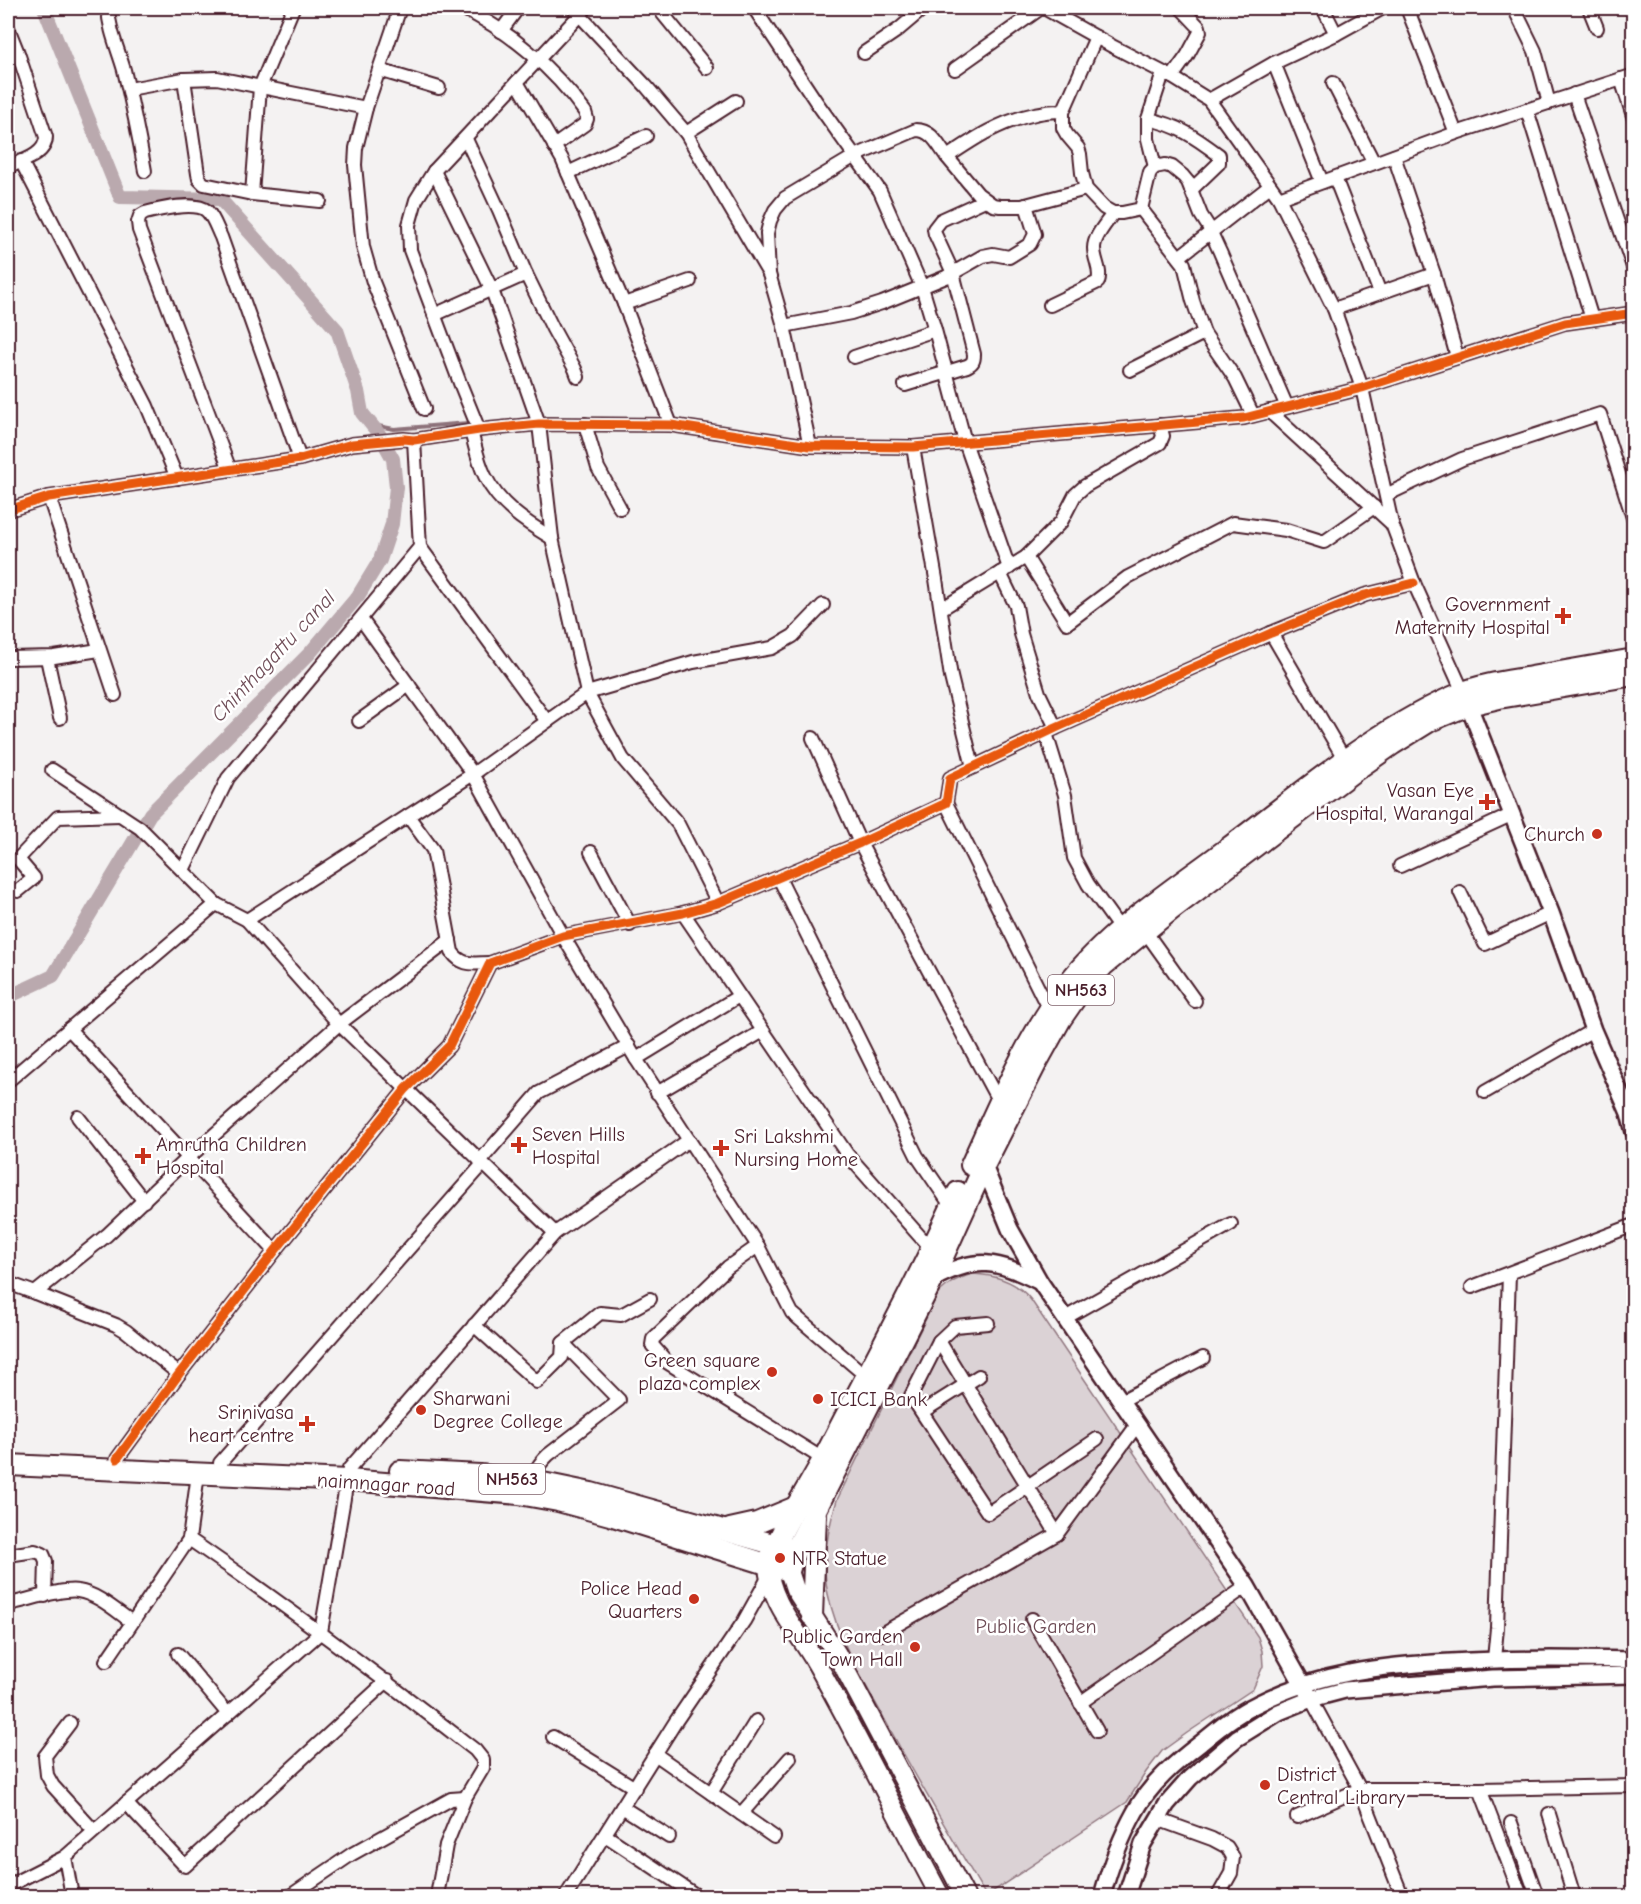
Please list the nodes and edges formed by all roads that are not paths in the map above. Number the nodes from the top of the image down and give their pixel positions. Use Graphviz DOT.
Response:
graph roads {
  1 [pos="108,8"];
  2 [pos="293,8"];
  3 [pos="400,8"];
  4 [pos="462,8"];
  5 [pos="518,8"];
  6 [pos="660,8"];
  7 [pos="754,8"];
  8 [pos="924,8"];
  9 [pos="1046,8"];
  10 [pos="1181,8"];
  11 [pos="1323,8"];
  12 [pos="1383,8"];
  13 [pos="1407,8"];
  14 [pos="1514,8"];
  15 [pos="1589,8"];
  16 [pos="580,10"];
  17 [pos="8,28"];
  18 [pos="1597,28"];
  19 [pos="501,31"];
  20 [pos="1336,34"];
  21 [pos="1096,37"];
  22 [pos="864,53"];
  23 [pos="538,59"];
  24 [pos="1274,63"];
  25 [pos="707,68"];
  26 [pos="955,69"];
  27 [pos="379,70"];
  28 [pos="1167,75"];
  29 [pos="1634,75"];
  30 [pos="184,79"];
  31 [pos="1621,79"];
  32 [pos="517,82"];
  33 [pos="1333,83"];
  34 [pos="260,87"];
  35 [pos="439,88"];
  36 [pos="129,89"];
  37 [pos="1574,94"];
  38 [pos="1209,100"];
  39 [pos="736,101"];
  40 [pos="1549,103"];
  41 [pos="366,108"];
  42 [pos="1527,110"];
  43 [pos="1063,112"];
  44 [pos="1148,119"];
  45 [pos="1634,119"];
  46 [pos="686,133"];
  47 [pos="1456,133"];
  48 [pos="646,136"];
  49 [pos="466,139"];
  50 [pos="554,146"];
  51 [pos="855,156"];
  52 [pos="1394,156"];
  53 [pos="947,157"];
  54 [pos="21,161"];
  55 [pos="1374,163"];
  56 [pos="8,166"];
  57 [pos="1155,167"];
  58 [pos="145,171"];
  59 [pos="434,171"];
  60 [pos="568,173"];
  61 [pos="1335,178"];
  62 [pos="1322,182"];
  63 [pos="1270,186"];
  64 [pos="1086,189"];
  65 [pos="1191,190"];
  66 [pos="252,194"];
  67 [pos="1279,198"];
  68 [pos="985,200"];
  69 [pos="320,201"];
  70 [pos="1026,206"];
  71 [pos="1141,208"];
  72 [pos="1113,213"];
  73 [pos="1211,232"];
  74 [pos="1179,257"];
  75 [pos="1634,270"];
  76 [pos="953,273"];
  77 [pos="526,274"];
  78 [pos="769,274"];
  79 [pos="1434,274"];
  80 [pos="690,281"];
  81 [pos="922,287"];
  82 [pos="492,290"];
  83 [pos="1380,293"];
  84 [pos="624,304"];
  85 [pos="1050,305"];
  86 [pos="1334,309"];
  87 [pos="1634,313"];
  88 [pos="434,315"];
  89 [pos="1592,319"];
  90 [pos="784,326"];
  91 [pos="935,330"];
  92 [pos="1204,333"];
  93 [pos="854,357"];
  94 [pos="1457,357"];
  95 [pos="1130,370"];
  96 [pos="947,373"];
  97 [pos="578,377"];
  98 [pos="905,386"];
  99 [pos="1362,388"];
  100 [pos="1287,407"];
  101 [pos="424,409"];
  102 [pos="1269,411"];
  103 [pos="1253,415"];
  104 [pos="539,424"];
  105 [pos="585,424"];
  106 [pos="671,424"];
  107 [pos="1160,425"];
  108 [pos="475,430"];
  109 [pos="409,440"];
  110 [pos="965,442"];
  111 [pos="810,446"];
  112 [pos="913,447"];
  113 [pos="300,459"];
  114 [pos="230,470"];
  115 [pos="177,478"];
  116 [pos="1386,495"];
  117 [pos="50,497"];
  118 [pos="1374,507"];
  119 [pos="620,508"];
  120 [pos="8,510"];
  121 [pos="1634,521"];
  122 [pos="1392,524"];
  123 [pos="552,538"];
  124 [pos="420,547"];
  125 [pos="1026,557"];
  126 [pos="1005,571"];
  127 [pos="1414,583"];
  128 [pos="823,605"];
  129 [pos="941,609"];
  130 [pos="361,619"];
  131 [pos="1271,633"];
  132 [pos="99,650"];
  133 [pos="8,658"];
  134 [pos="47,658"];
  135 [pos="1634,659"];
  136 [pos="1634,675"];
  137 [pos="410,685"];
  138 [pos="587,693"];
  139 [pos="116,695"];
  140 [pos="1466,698"];
  141 [pos="60,718"];
  142 [pos="546,720"];
  143 [pos="359,721"];
  144 [pos="1051,730"];
  145 [pos="813,738"];
  146 [pos="1345,760"];
  147 [pos="973,767"];
  148 [pos="52,770"];
  149 [pos="473,774"];
  150 [pos="946,803"];
  151 [pos="1513,814"];
  152 [pos="120,815"];
  153 [pos="408,816"];
  154 [pos="860,843"];
  155 [pos="591,852"];
  156 [pos="1400,866"];
  157 [pos="183,870"];
  158 [pos="779,878"];
  159 [pos="18,891"];
  160 [pos="1460,892"];
  161 [pos="718,903"];
  162 [pos="216,904"];
  163 [pos="683,914"];
  164 [pos="1551,914"];
  165 [pos="248,920"];
  166 [pos="630,925"];
  167 [pos="1121,930"];
  168 [pos="1145,931"];
  169 [pos="563,936"];
  170 [pos="450,940"];
  171 [pos="490,963"];
  172 [pos="740,996"];
  173 [pos="1195,1001"];
  174 [pos="1048,1010"];
  175 [pos="339,1024"];
  176 [pos="69,1029"];
  177 [pos="1593,1030"];
  178 [pos="764,1031"];
  179 [pos="629,1046"];
  180 [pos="636,1059"];
  181 [pos="8,1081"];
  182 [pos="406,1089"];
  183 [pos="1485,1092"];
  184 [pos="657,1093"];
  185 [pos="999,1102"];
  186 [pos="78,1117"];
  187 [pos="1634,1132"];
  188 [pos="689,1140"];
  189 [pos="188,1158"];
  190 [pos="481,1162"];
  191 [pos="984,1166"];
  192 [pos="144,1201"];
  193 [pos="952,1207"];
  194 [pos="1231,1224"];
  195 [pos="1634,1225"];
  196 [pos="555,1233"];
  197 [pos="758,1246"];
  198 [pos="931,1249"];
  199 [pos="275,1251"];
  200 [pos="1509,1274"];
  201 [pos="933,1279"];
  202 [pos="1040,1282"];
  203 [pos="8,1283"];
  204 [pos="1472,1287"];
  205 [pos="34,1293"];
  206 [pos="650,1299"];
  207 [pos="1065,1318"];
  208 [pos="988,1323"];
  209 [pos="474,1325"];
  210 [pos="939,1341"];
  211 [pos="563,1343"];
  212 [pos="1203,1358"];
  213 [pos="179,1374"];
  214 [pos="866,1376"];
  215 [pos="979,1376"];
  216 [pos="966,1385"];
  217 [pos="1121,1401"];
  218 [pos="922,1412"];
  219 [pos="1137,1425"];
  220 [pos="1097,1439"];
  221 [pos="8,1454"];
  222 [pos="117,1459"];
  223 [pos="823,1459"];
  224 [pos="220,1463"];
  225 [pos="8,1465"];
  226 [pos="198,1474"];
  227 [pos="348,1475"];
  228 [pos="533,1481"];
  229 [pos="1028,1487"];
  230 [pos="807,1508"];
  231 [pos="724,1530"];
  232 [pos="1057,1534"];
  233 [pos="189,1539"];
  234 [pos="775,1544"];
  235 [pos="795,1551"];
  236 [pos="8,1555"];
  237 [pos="768,1571"];
  238 [pos="789,1571"];
  239 [pos="1247,1586"];
  240 [pos="45,1596"];
  241 [pos="8,1604"];
  242 [pos="812,1616"];
  243 [pos="1032,1619"];
  244 [pos="132,1622"];
  245 [pos="321,1632"];
  246 [pos="880,1635"];
  247 [pos="178,1654"];
  248 [pos="1494,1659"];
  249 [pos="1634,1660"];
  250 [pos="106,1661"];
  251 [pos="1634,1675"];
  252 [pos="387,1681"];
  253 [pos="1303,1685"];
  254 [pos="1311,1699"];
  255 [pos="1080,1703"];
  256 [pos="228,1714"];
  257 [pos="756,1721"];
  258 [pos="70,1723"];
  259 [pos="1097,1731"];
  260 [pos="553,1737"];
  261 [pos="655,1754"];
  262 [pos="790,1758"];
  263 [pos="1634,1786"];
  264 [pos="635,1788"];
  265 [pos="1360,1789"];
  266 [pos="1480,1789"];
  267 [pos="711,1793"];
  268 [pos="465,1798"];
  269 [pos="126,1803"];
  270 [pos="622,1807"];
  271 [pos="741,1814"];
  272 [pos="1549,1814"];
  273 [pos="1297,1817"];
  274 [pos="1157,1819"];
  275 [pos="1511,1823"];
  276 [pos="94,1831"];
  277 [pos="604,1835"];
  278 [pos="669,1837"];
  279 [pos="774,1837"];
  280 [pos="65,1857"];
  281 [pos="8,1886"];
  282 [pos="72,1896"];
  283 [pos="291,1896"];
  284 [pos="437,1896"];
  285 [pos="566,1896"];
  286 [pos="697,1896"];
  287 [pos="940,1896"];
  288 [pos="965,1896"];
  289 [pos="1102,1896"];
  290 [pos="1126,1896"];
  291 [pos="1218,1896"];
  292 [pos="1402,1896"];
  293 [pos="1521,1896"];
  294 [pos="1537,1896"];
  295 [pos="1574,1896"];
  1 -- 36 [label="street"];
  2 -- 34 [label="street"];
  3 -- 27 [label="street"];
  4 -- 19 [label="street"];
  5 -- 19 [label="street"];
  6 -- 25 [label="street"];
  7 -- 51 [label="street"];
  8 -- 22 [label="street"];
  9 -- 21 [label="street"];
  9 -- 26 [label="street"];
  10 -- 28 [label="street"];
  11 -- 20 [label="street"];
  12 -- 20 [label="street"];
  13 -- 47 [label="street"];
  14 -- 40 [label="street"];
  15 -- 18 [label="street"];
  16 -- 23 [label="street"];
  16 -- 46 [label="street"];
  17 -- 54 [label="street"];
  19 -- 23 [label="street"];
  20 -- 24 [label="street"];
  21 -- 28 [label="street"];
  21 -- 43 [label="street"];
  23 -- 32 [label="street"];
  23 -- 50 [label="street"];
  24 -- 38 [label="street"];
  24 -- 62 [label="street"];
  27 -- 35 [label="street"];
  27 -- 41 [label="street"];
  28 -- 38 [label="street"];
  28 -- 44 [label="street"];
  29 -- 31 [label="street"];
  30 -- 34 [label="street"];
  30 -- 36 [label="street"];
  30 -- 66 [label="street"];
  31 -- 37 [label="street"];
  31 -- 45 [label="street"];
  32 -- 49 [label="street"];
  32 -- 50 [label="street"];
  33 -- 55 [label="street"];
  34 -- 41 [label="street"];
  34 -- 66 [label="street"];
  36 -- 58 [label="street"];
  37 -- 40 [label="street"];
  37 -- 75 [label="street"];
  38 -- 63 [label="street"];
  39 -- 46 [label="street"];
  40 -- 42 [label="street"];
  41 -- 101 [label="street"];
  42 -- 47 [label="street"];
  42 -- 89 [label="street"];
  43 -- 53 [label="street"];
  43 -- 64 [label="street"];
  44 -- 57 [label="street"];
  44 -- 65 [label="street"];
  46 -- 78 [label="street"];
  47 -- 52 [label="street"];
  48 -- 60 [label="street"];
  49 -- 59 [label="street"];
  49 -- 77 [label="street"];
  50 -- 60 [label="street"];
  51 -- 53 [label="street"];
  51 -- 78 [label="street"];
  51 -- 81 [label="street"];
  52 -- 55 [label="street"];
  52 -- 79 [label="street"];
  53 -- 68 [label="street"];
  54 -- 56 [label="street"];
  54 -- 115 [label="street"];
  55 -- 61 [label="street"];
  57 -- 65 [label="street"];
  57 -- 71 [label="street"];
  59 -- 82 [label="street"];
  59 -- 88 [label="street"];
  60 -- 84 [label="street"];
  61 -- 62 [label="street"];
  61 -- 83 [label="street"];
  62 -- 67 [label="street"];
  63 -- 67 [label="street"];
  63 -- 73 [label="street"];
  64 -- 70 [label="street"];
  64 -- 72 [label="street"];
  65 -- 73 [label="street"];
  66 -- 69 [label="street"];
  67 -- 86 [label="street"];
  68 -- 70 [label="street"];
  68 -- 76 [label="street"];
  70 -- 76 [label="street"];
  71 -- 72 [label="street"];
  71 -- 74 [label="street"];
  72 -- 85 [label="street"];
  73 -- 74 [label="street"];
  73 -- 100 [label="street"];
  74 -- 92 [label="street"];
  76 -- 81 [label="street"];
  76 -- 96 [label="street"];
  77 -- 82 [label="street"];
  77 -- 97 [label="street"];
  78 -- 90 [label="street"];
  79 -- 83 [label="street"];
  79 -- 94 [label="street"];
  80 -- 84 [label="street"];
  81 -- 90 [label="street"];
  81 -- 91 [label="street"];
  82 -- 88 [label="street"];
  82 -- 104 [label="street"];
  83 -- 86 [label="street"];
  84 -- 106 [label="street"];
  86 -- 99 [label="street"];
  87 -- 89 [label="street"];
  88 -- 108 [label="street"];
  89 -- 94 [label="street"];
  90 -- 111 [label="street"];
  91 -- 93 [label="street"];
  91 -- 96 [label="street"];
  92 -- 95 [label="street"];
  92 -- 103 [label="street"];
  94 -- 99 [label="street"];
  96 -- 98 [label="street"];
  96 -- 110 [label="street"];
  99 -- 100 [label="street"];
  99 -- 116 [label="street"];
  100 -- 102 [label="street"];
  102 -- 103 [label="street"];
  102 -- 118 [label="street"];
  103 -- 107 [label="street"];
  104 -- 105 [label="street"];
  104 -- 108 [label="street"];
  104 -- 123 [label="street"];
  105 -- 106 [label="street"];
  105 -- 119 [label="street"];
  106 -- 111 [label="street"];
  107 -- 110 [label="street"];
  107 -- 125 [label="street"];
  108 -- 109 [label="street"];
  108 -- 123 [label="street"];
  109 -- 113 [label="street"];
  109 -- 124 [label="street"];
  110 -- 112 [label="street"];
  110 -- 126 [label="street"];
  111 -- 112 [label="street"];
  112 -- 129 [label="street"];
  113 -- 114 [label="street"];
  113 -- 114 [label="street"];
  114 -- 115 [label="street"];
  115 -- 117 [label="street"];
  116 -- 121 [label="street"];
  116 -- 122 [label="street"];
  117 -- 120 [label="street"];
  117 -- 132 [label="street"];
  118 -- 122 [label="street"];
  118 -- 125 [label="street"];
  122 -- 127 [label="street"];
  123 -- 138 [label="street"];
  124 -- 130 [label="street"];
  124 -- 142 [label="street"];
  125 -- 126 [label="street"];
  126 -- 129 [label="street"];
  126 -- 144 [label="street"];
  127 -- 131 [label="street"];
  127 -- 140 [label="street"];
  128 -- 138 [label="street"];
  129 -- 147 [label="street"];
  130 -- 137 [label="street"];
  130 -- 157 [label="street"];
  131 -- 144 [label="street"];
  131 -- 146 [label="street"];
  132 -- 134 [label="street"];
  132 -- 139 [label="street"];
  133 -- 134 [label="street"];
  134 -- 141 [label="street"];
  135 -- 140 [label="highway, NH563"];
  136 -- 140 [label="highway, NH563"];
  137 -- 143 [label="street"];
  137 -- 149 [label="street"];
  138 -- 142 [label="street"];
  138 -- 161 [label="street"];
  140 -- 146 [label="highway, NH563"];
  140 -- 151 [label="street"];
  140 -- 168 [label="highway, NH563"];
  142 -- 149 [label="street"];
  144 -- 147 [label="street"];
  144 -- 167 [label="street"];
  145 -- 154 [label="street"];
  146 -- 167 [label="highway, NH563"];
  147 -- 150 [label="street"];
  148 -- 152 [label="street"];
  149 -- 153 [label="street"];
  149 -- 169 [label="street"];
  150 -- 154 [label="street"];
  150 -- 174 [label="street"];
  151 -- 156 [label="street"];
  151 -- 164 [label="street"];
  152 -- 157 [label="street"];
  152 -- 159 [label="street"];
  153 -- 165 [label="street"];
  153 -- 170 [label="street"];
  154 -- 158 [label="street"];
  154 -- 185 [label="street"];
  155 -- 166 [label="street"];
  157 -- 162 [label="street"];
  158 -- 161 [label="street"];
  158 -- 193 [label="street"];
  160 -- 164 [label="street"];
  161 -- 163 [label="street"];
  162 -- 165 [label="street"];
  162 -- 176 [label="street"];
  163 -- 166 [label="street"];
  163 -- 172 [label="street"];
  164 -- 177 [label="street"];
  165 -- 175 [label="street"];
  166 -- 169 [label="street"];
  167 -- 174 [label="highway, NH563"];
  168 -- 173 [label="street"];
  168 -- 191 [label="highway, NH563"];
  169 -- 171 [label="street"];
  169 -- 179 [label="street"];
  170 -- 171 [label="street"];
  170 -- 175 [label="street"];
  171 -- 182 [label="street"];
  172 -- 178 [label="street"];
  172 -- 180 [label="street"];
  174 -- 185 [label="highway, NH563"];
  175 -- 182 [label="street"];
  175 -- 189 [label="street"];
  176 -- 181 [label="street"];
  176 -- 189 [label="street"];
  177 -- 183 [label="street"];
  177 -- 187 [label="street"];
  178 -- 184 [label="street"];
  178 -- 198 [label="street"];
  179 -- 180 [label="street"];
  179 -- 190 [label="street"];
  180 -- 184 [label="street"];
  182 -- 190 [label="street"];
  182 -- 199 [label="street"];
  184 -- 188 [label="street"];
  185 -- 193 [label="highway, NH563"];
  186 -- 192 [label="street"];
  188 -- 196 [label="street"];
  188 -- 197 [label="street"];
  189 -- 192 [label="street"];
  189 -- 199 [label="street"];
  190 -- 196 [label="street"];
  190 -- 224 [label="street"];
  191 -- 201 [label="highway, NH563"];
  191 -- 202 [label="street"];
  192 -- 205 [label="street"];
  193 -- 198 [label="highway, NH563"];
  194 -- 207 [label="street"];
  195 -- 200 [label="street"];
  196 -- 209 [label="street"];
  197 -- 214 [label="street"];
  197 -- 223 [label="street"];
  198 -- 214 [label="highway, NH563"];
  199 -- 213 [label="street"];
  200 -- 204 [label="street"];
  200 -- 248 [label="street"];
  201 -- 202 [label="street"];
  201 -- 230 [label="highway, NH563"];
  202 -- 207 [label="street"];
  203 -- 205 [label="street"];
  205 -- 213 [label="street"];
  206 -- 211 [label="street"];
  207 -- 217 [label="street"];
  208 -- 210 [label="street"];
  209 -- 211 [label="street"];
  209 -- 227 [label="street"];
  210 -- 216 [label="street"];
  210 -- 218 [label="street"];
  211 -- 228 [label="street"];
  212 -- 217 [label="street"];
  213 -- 222 [label="street"];
  214 -- 223 [label="highway, NH563"];
  215 -- 216 [label="street"];
  216 -- 218 [label="street"];
  216 -- 229 [label="street"];
  217 -- 219 [label="street"];
  218 -- 229 [label="street"];
  219 -- 232 [label="street"];
  219 -- 239 [label="street"];
  220 -- 229 [label="street"];
  221 -- 222 [label="highway, NH563"];
  222 -- 224 [label="highway, NH563"];
  223 -- 230 [label="highway, NH563"];
  224 -- 227 [label="highway, NH563"];
  225 -- 226 [label="highway, naimnagar road / NH563"];
  226 -- 227 [label="highway, naimnagar road / NH563"];
  226 -- 233 [label="street"];
  227 -- 228 [label="highway, NH563"];
  227 -- 237 [label="highway, naimnagar road / NH563"];
  227 -- 245 [label="street"];
  228 -- 231 [label="highway, NH563"];
  229 -- 232 [label="street"];
  230 -- 231 [label="highway"];
  230 -- 234 [label="highway, NH563"];
  230 -- 235 [label="highway, NH563"];
  230 -- 242 [label="highway"];
  231 -- 234 [label="highway, NH563"];
  232 -- 246 [label="street"];
  233 -- 244 [label="street"];
  233 -- 245 [label="street"];
  234 -- 235 [label="highway, NH563"];
  234 -- 237 [label="highway"];
  235 -- 238 [label="highway, NH563"];
  236 -- 240 [label="street"];
  237 -- 238 [label="highway, naimnagar road / NH563"];
  237 -- 261 [label="street"];
  237 -- 287 [label="main road"];
  238 -- 242 [label="main road"];
  239 -- 253 [label="street"];
  239 -- 255 [label="street"];
  240 -- 241 [label="street"];
  240 -- 244 [label="street"];
  242 -- 288 [label="main road"];
  243 -- 255 [label="street"];
  244 -- 250 [label="street"];
  245 -- 252 [label="street"];
  245 -- 256 [label="street"];
  247 -- 256 [label="street"];
  248 -- 249 [label="street"];
  248 -- 253 [label="street"];
  251 -- 254 [label="street"];
  252 -- 268 [label="street"];
  252 -- 269 [label="street"];
  253 -- 254 [label="street"];
  253 -- 289 [label="street"];
  254 -- 265 [label="street"];
  254 -- 274 [label="street"];
  255 -- 259 [label="street"];
  256 -- 269 [label="street"];
  257 -- 267 [label="street"];
  258 -- 276 [label="street"];
  260 -- 264 [label="street"];
  261 -- 264 [label="street"];
  261 -- 267 [label="street"];
  262 -- 271 [label="street"];
  263 -- 266 [label="street"];
  264 -- 270 [label="street"];
  265 -- 266 [label="street"];
  265 -- 273 [label="street"];
  265 -- 292 [label="street"];
  266 -- 293 [label="street"];
  267 -- 271 [label="street"];
  268 -- 283 [label="street"];
  268 -- 284 [label="street"];
  269 -- 276 [label="street"];
  270 -- 277 [label="street"];
  270 -- 278 [label="street"];
  271 -- 279 [label="street"];
  272 -- 295 [label="street"];
  274 -- 290 [label="street"];
  274 -- 291 [label="street"];
  275 -- 294 [label="street"];
  276 -- 280 [label="street"];
  277 -- 285 [label="street"];
  277 -- 286 [label="street"];
  280 -- 281 [label="street"];
  280 -- 282 [label="street"];
}
